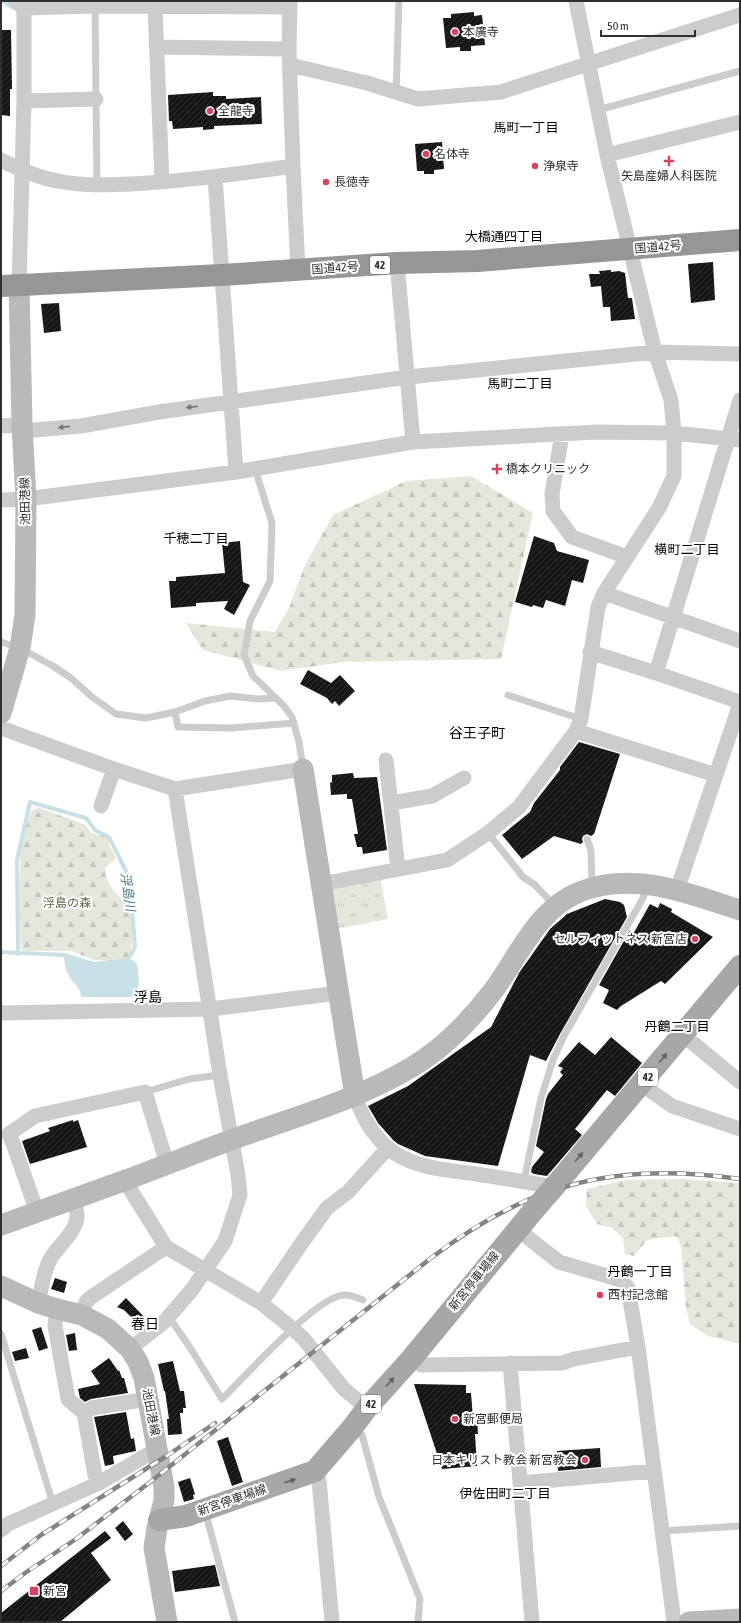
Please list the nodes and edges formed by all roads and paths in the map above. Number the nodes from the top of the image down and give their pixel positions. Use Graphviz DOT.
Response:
graph roads {
  1 [pos="399,1"];
  2 [pos="576,1"];
  3 [pos="21,3"];
  4 [pos="289,4"];
  5 [pos="162,5"];
  6 [pos="95,6"];
  7 [pos="740,15"];
  8 [pos="156,47"];
  9 [pos="289,49"];
  10 [pos="589,64"];
  11 [pos="290,65"];
  12 [pos="740,71"];
  13 [pos="396,93"];
  14 [pos="96,99"];
  15 [pos="24,101"];
  16 [pos="598,110"];
  17 [pos="740,122"];
  18 [pos="607,155"];
  19 [pos="1,160"];
  20 [pos="293,166"];
  21 [pos="23,170"];
  22 [pos="215,177"];
  23 [pos="162,182"];
  24 [pos="97,185"];
  25 [pos="740,240"];
  26 [pos="630,249"];
  27 [pos="397,264"];
  28 [pos="298,270"];
  29 [pos="222,275"];
  30 [pos="10,286"];
  31 [pos="655,352"];
  32 [pos="740,354"];
  33 [pos="408,377"];
  34 [pos="740,400"];
  35 [pos="231,402"];
  36 [pos="1,426"];
  37 [pos="22,428"];
  38 [pos="674,433"];
  39 [pos="562,434"];
  40 [pos="734,439"];
  41 [pos="413,442"];
  42 [pos="255,469"];
  43 [pos="236,472"];
  44 [pos="26,498"];
  45 [pos="1,500"];
  46 [pos="627,558"];
  47 [pos="604,593"];
  48 [pos="673,617"];
  49 [pos="740,641"];
  50 [pos="11,645"];
  51 [pos="590,652"];
  52 [pos="656,673"];
  53 [pos="5,685"];
  54 [pos="508,696"];
  55 [pos="275,698"];
  56 [pos="740,703"];
  57 [pos="175,712"];
  58 [pos="1,713"];
  59 [pos="294,723"];
  60 [pos="579,725"];
  61 [pos="1,728"];
  62 [pos="386,760"];
  63 [pos="114,769"];
  64 [pos="303,769"];
  65 [pos="716,775"];
  66 [pos="464,778"];
  67 [pos="175,789"];
  68 [pos="391,803"];
  69 [pos="101,806"];
  70 [pos="488,833"];
  71 [pos="587,839"];
  72 [pos="398,869"];
  73 [pos="321,884"];
  74 [pos="649,884"];
  75 [pos="592,888"];
  76 [pos="677,890"];
  77 [pos="555,907"];
  78 [pos="740,910"];
  79 [pos="740,966"];
  80 [pos="338,993"];
  81 [pos="211,1009"];
  82 [pos="1,1013"];
  83 [pos="683,1035"];
  84 [pos="220,1074"];
  85 [pos="740,1082"];
  86 [pos="642,1084"];
  87 [pos="145,1092"];
  88 [pos="355,1096"];
  89 [pos="740,1129"];
  90 [pos="5,1137"];
  91 [pos="231,1140"];
  92 [pos="388,1148"];
  93 [pos="167,1164"];
  94 [pos="127,1180"];
  95 [pos="524,1181"];
  96 [pos="554,1187"];
  97 [pos="72,1200"];
  98 [pos="37,1212"];
  99 [pos="1,1225"];
  100 [pos="517,1229"];
  101 [pos="166,1246"];
  102 [pos="206,1270"];
  103 [pos="1,1287"];
  104 [pos="363,1300"];
  105 [pos="261,1304"];
  106 [pos="47,1306"];
  107 [pos="82,1315"];
  108 [pos="169,1317"];
  109 [pos="292,1328"];
  110 [pos="1,1334"];
  111 [pos="638,1347"];
  112 [pos="130,1349"];
  113 [pos="412,1358"];
  114 [pos="510,1363"];
  115 [pos="148,1399"];
  116 [pos="367,1408"];
  117 [pos="84,1413"];
  118 [pos="352,1428"];
  119 [pos="158,1451"];
  120 [pos="315,1471"];
  121 [pos="654,1471"];
  122 [pos="520,1482"];
  123 [pos="99,1483"];
  124 [pos="53,1504"];
  125 [pos="205,1509"];
  126 [pos="159,1520"];
  127 [pos="740,1526"];
  128 [pos="1,1530"];
  129 [pos="662,1531"];
  130 [pos="740,1619"];
  131 [pos="167,1622"];
  132 [pos="235,1622"];
  133 [pos="332,1622"];
  134 [pos="418,1622"];
  135 [pos="532,1622"];
  136 [pos="674,1622"];
  137 [pos="695,1622"];
  1 -- 13 [label="lane"];
  2 -- 10 [label="street"];
  3 -- 6 [label="street"];
  3 -- 15 [label="street"];
  4 -- 5 [label="street"];
  4 -- 9 [label="street"];
  5 -- 6 [label="street"];
  5 -- 8 [label="street"];
  6 -- 14 [label="lane"];
  7 -- 10 [label="street"];
  8 -- 9 [label="street"];
  8 -- 23 [label="street"];
  9 -- 11 [label="street"];
  10 -- 13 [label="street"];
  10 -- 16 [label="street"];
  11 -- 13 [label="street"];
  11 -- 20 [label="street"];
  12 -- 16 [label="lane"];
  14 -- 15 [label="street"];
  14 -- 24 [label="lane"];
  15 -- 21 [label="street"];
  16 -- 18 [label="street"];
  17 -- 18 [label="street"];
  18 -- 26 [label="street"];
  19 -- 21 [label="street"];
  20 -- 22 [label="street"];
  20 -- 28 [label="street"];
  21 -- 24 [label="street"];
  21 -- 30 [label="street"];
  22 -- 23 [label="street"];
  22 -- 29 [label="street"];
  23 -- 24 [label="street"];
  25 -- 26 [label="highway, 国道42号 / 42"];
  26 -- 27 [label="highway, 国道42号 / 42"];
  26 -- 31 [label="street"];
  27 -- 28 [label="highway, 国道42号 / 42"];
  27 -- 33 [label="street"];
  28 -- 29 [label="highway, 国道42号 / 42"];
  29 -- 30 [label="highway, 国道42号 / 42"];
  29 -- 35 [label="street"];
  30 -- 37 [label="street, 池田港線"];
  31 -- 32 [label="street"];
  31 -- 33 [label="street"];
  31 -- 38 [label="street"];
  33 -- 35 [label="street"];
  33 -- 41 [label="street"];
  34 -- 40 [label="street"];
  35 -- 37 [label="street, one-way"];
  35 -- 43 [label="street"];
  36 -- 37 [label="street"];
  37 -- 44 [label="street, 池田港線"];
  38 -- 39 [label="street"];
  38 -- 40 [label="street"];
  38 -- 46 [label="street"];
  39 -- 41 [label="street"];
  39 -- 46 [label="street"];
  40 -- 48 [label="street"];
  41 -- 42 [label="street"];
  42 -- 43 [label="street"];
  42 -- 55 [label="lane"];
  43 -- 44 [label="street"];
  44 -- 45 [label="street"];
  44 -- 50 [label="street, 池田港線"];
  46 -- 47 [label="street"];
  47 -- 48 [label="street"];
  47 -- 51 [label="street"];
  48 -- 49 [label="street"];
  48 -- 52 [label="street"];
  50 -- 53 [label="street, 池田港線"];
  50 -- 57 [label="lane"];
  51 -- 52 [label="street"];
  51 -- 60 [label="street"];
  52 -- 56 [label="street"];
  53 -- 58 [label="street, 池田港線"];
  54 -- 60 [label="lane"];
  55 -- 57 [label="lane"];
  55 -- 59 [label="lane"];
  56 -- 65 [label="street"];
  57 -- 59 [label="lane"];
  59 -- 64 [label="lane"];
  60 -- 65 [label="street"];
  60 -- 70 [label="street"];
  61 -- 63 [label="street"];
  62 -- 68 [label="street"];
  63 -- 67 [label="street"];
  63 -- 69 [label="street"];
  64 -- 67 [label="street"];
  64 -- 73 [label="street"];
  65 -- 76 [label="street"];
  66 -- 68 [label="street"];
  67 -- 81 [label="street"];
  68 -- 72 [label="street"];
  70 -- 72 [label="street"];
  70 -- 77 [label="lane"];
  71 -- 75 [label="lane"];
  72 -- 73 [label="street"];
  73 -- 80 [label="street"];
  74 -- 75 [label="street"];
  74 -- 76 [label="street"];
  74 -- 95 [label="lane"];
  75 -- 77 [label="street"];
  76 -- 78 [label="street"];
  77 -- 88 [label="street"];
  79 -- 83 [label="main road, 新宮停車場線 / 42"];
  80 -- 81 [label="street"];
  80 -- 88 [label="street"];
  81 -- 82 [label="street"];
  81 -- 84 [label="street"];
  83 -- 85 [label="street"];
  86 -- 83 [label="main road, 新宮停車場線 / 42, one-way"];
  84 -- 87 [label="lane"];
  84 -- 91 [label="street"];
  86 -- 89 [label="street"];
  96 -- 86 [label="main road, 新宮停車場線 / 42, one-way"];
  87 -- 90 [label="street"];
  87 -- 93 [label="street"];
  88 -- 91 [label="street"];
  88 -- 92 [label="street"];
  90 -- 98 [label="street"];
  91 -- 93 [label="street"];
  91 -- 102 [label="street"];
  92 -- 95 [label="street"];
  92 -- 105 [label="street"];
  93 -- 94 [label="street"];
  94 -- 97 [label="street"];
  94 -- 101 [label="street"];
  95 -- 96 [label="street"];
  96 -- 100 [label="main road, 新宮停車場線 / 42, bridge"];
  97 -- 98 [label="street"];
  97 -- 106 [label="street"];
  98 -- 99 [label="street"];
  100 -- 111 [label="street"];
  100 -- 113 [label="main road, 新宮停車場線 / 42"];
  101 -- 102 [label="street"];
  101 -- 107 [label="street"];
  102 -- 105 [label="street"];
  102 -- 108 [label="street"];
  103 -- 106 [label="street, 池田港線"];
  104 -- 109 [label="lane"];
  105 -- 109 [label="street"];
  106 -- 107 [label="street, 池田港線"];
  106 -- 117 [label="street"];
  107 -- 112 [label="street, 池田港線"];
  108 -- 109 [label="lane"];
  108 -- 112 [label="street"];
  109 -- 116 [label="street"];
  110 -- 124 [label="lane"];
  111 -- 114 [label="street"];
  111 -- 121 [label="street"];
  112 -- 115 [label="street, 池田港線"];
  113 -- 114 [label="street"];
  116 -- 113 [label="main road, 新宮停車場線 / 42, one-way"];
  114 -- 122 [label="street"];
  115 -- 117 [label="street"];
  115 -- 119 [label="street, 池田港線"];
  116 -- 118 [label="main road, 新宮停車場線 / 42"];
  117 -- 123 [label="street"];
  118 -- 120 [label="main road, 新宮停車場線 / 42"];
  118 -- 134 [label="lane"];
  119 -- 123 [label="street"];
  119 -- 126 [label="street, 池田港線"];
  125 -- 120 [label="main road, 新宮停車場線, one-way"];
  120 -- 133 [label="street"];
  121 -- 122 [label="street"];
  121 -- 129 [label="street"];
  122 -- 135 [label="street"];
  123 -- 124 [label="street"];
  124 -- 128 [label="street"];
  125 -- 126 [label="main road, 新宮停車場線"];
  125 -- 132 [label="lane"];
  126 -- 131 [label="street, 池田港線"];
  127 -- 129 [label="lane"];
  129 -- 136 [label="street"];
  130 -- 137 [label="street"];
}
